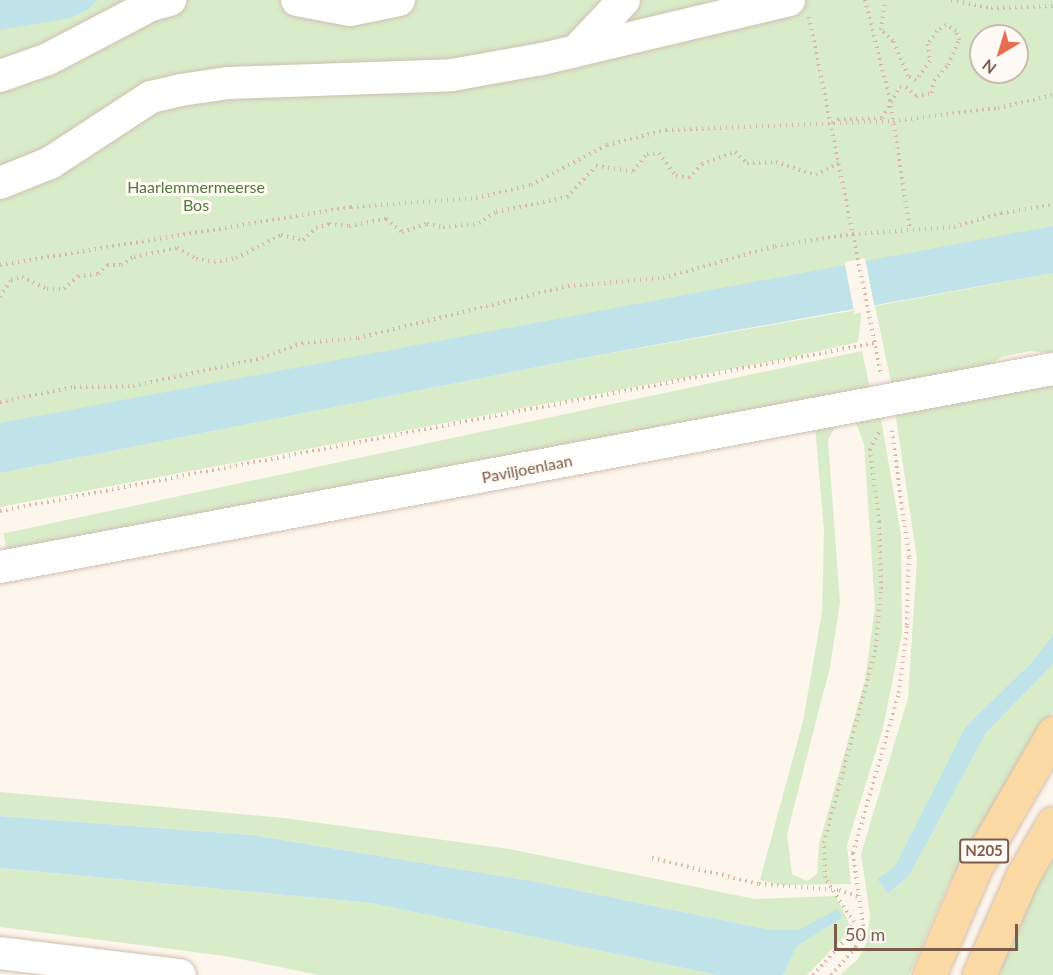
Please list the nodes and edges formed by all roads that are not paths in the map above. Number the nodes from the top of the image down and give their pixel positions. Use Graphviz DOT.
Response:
graph roads {
  1 [pos="170,0"];
  2 [pos="297,0"];
  3 [pos="399,0"];
  4 [pos="624,0"];
  5 [pos="799,6"];
  6 [pos="576,51"];
  7 [pos="0,76"];
  8 [pos="0,183"];
  9 [pos="1053,369"];
  10 [pos="0,567"];
  11 [pos="1053,733"];
  12 [pos="1053,823"];
  13 [pos="0,953"];
  14 [pos="180,975"];
  15 [pos="929,975"];
  16 [pos="979,975"];
  1 -- 7 [label="street"];
  2 -- 3 [label="street"];
  4 -- 6 [label="street"];
  5 -- 6 [label="street"];
  6 -- 8 [label="street"];
  9 -- 10 [label="street, Paviljoenlaan"];
  11 -- 15 [label="main road, N205"];
  12 -- 16 [label="main road, N205"];
  13 -- 14 [label="street"];
}
